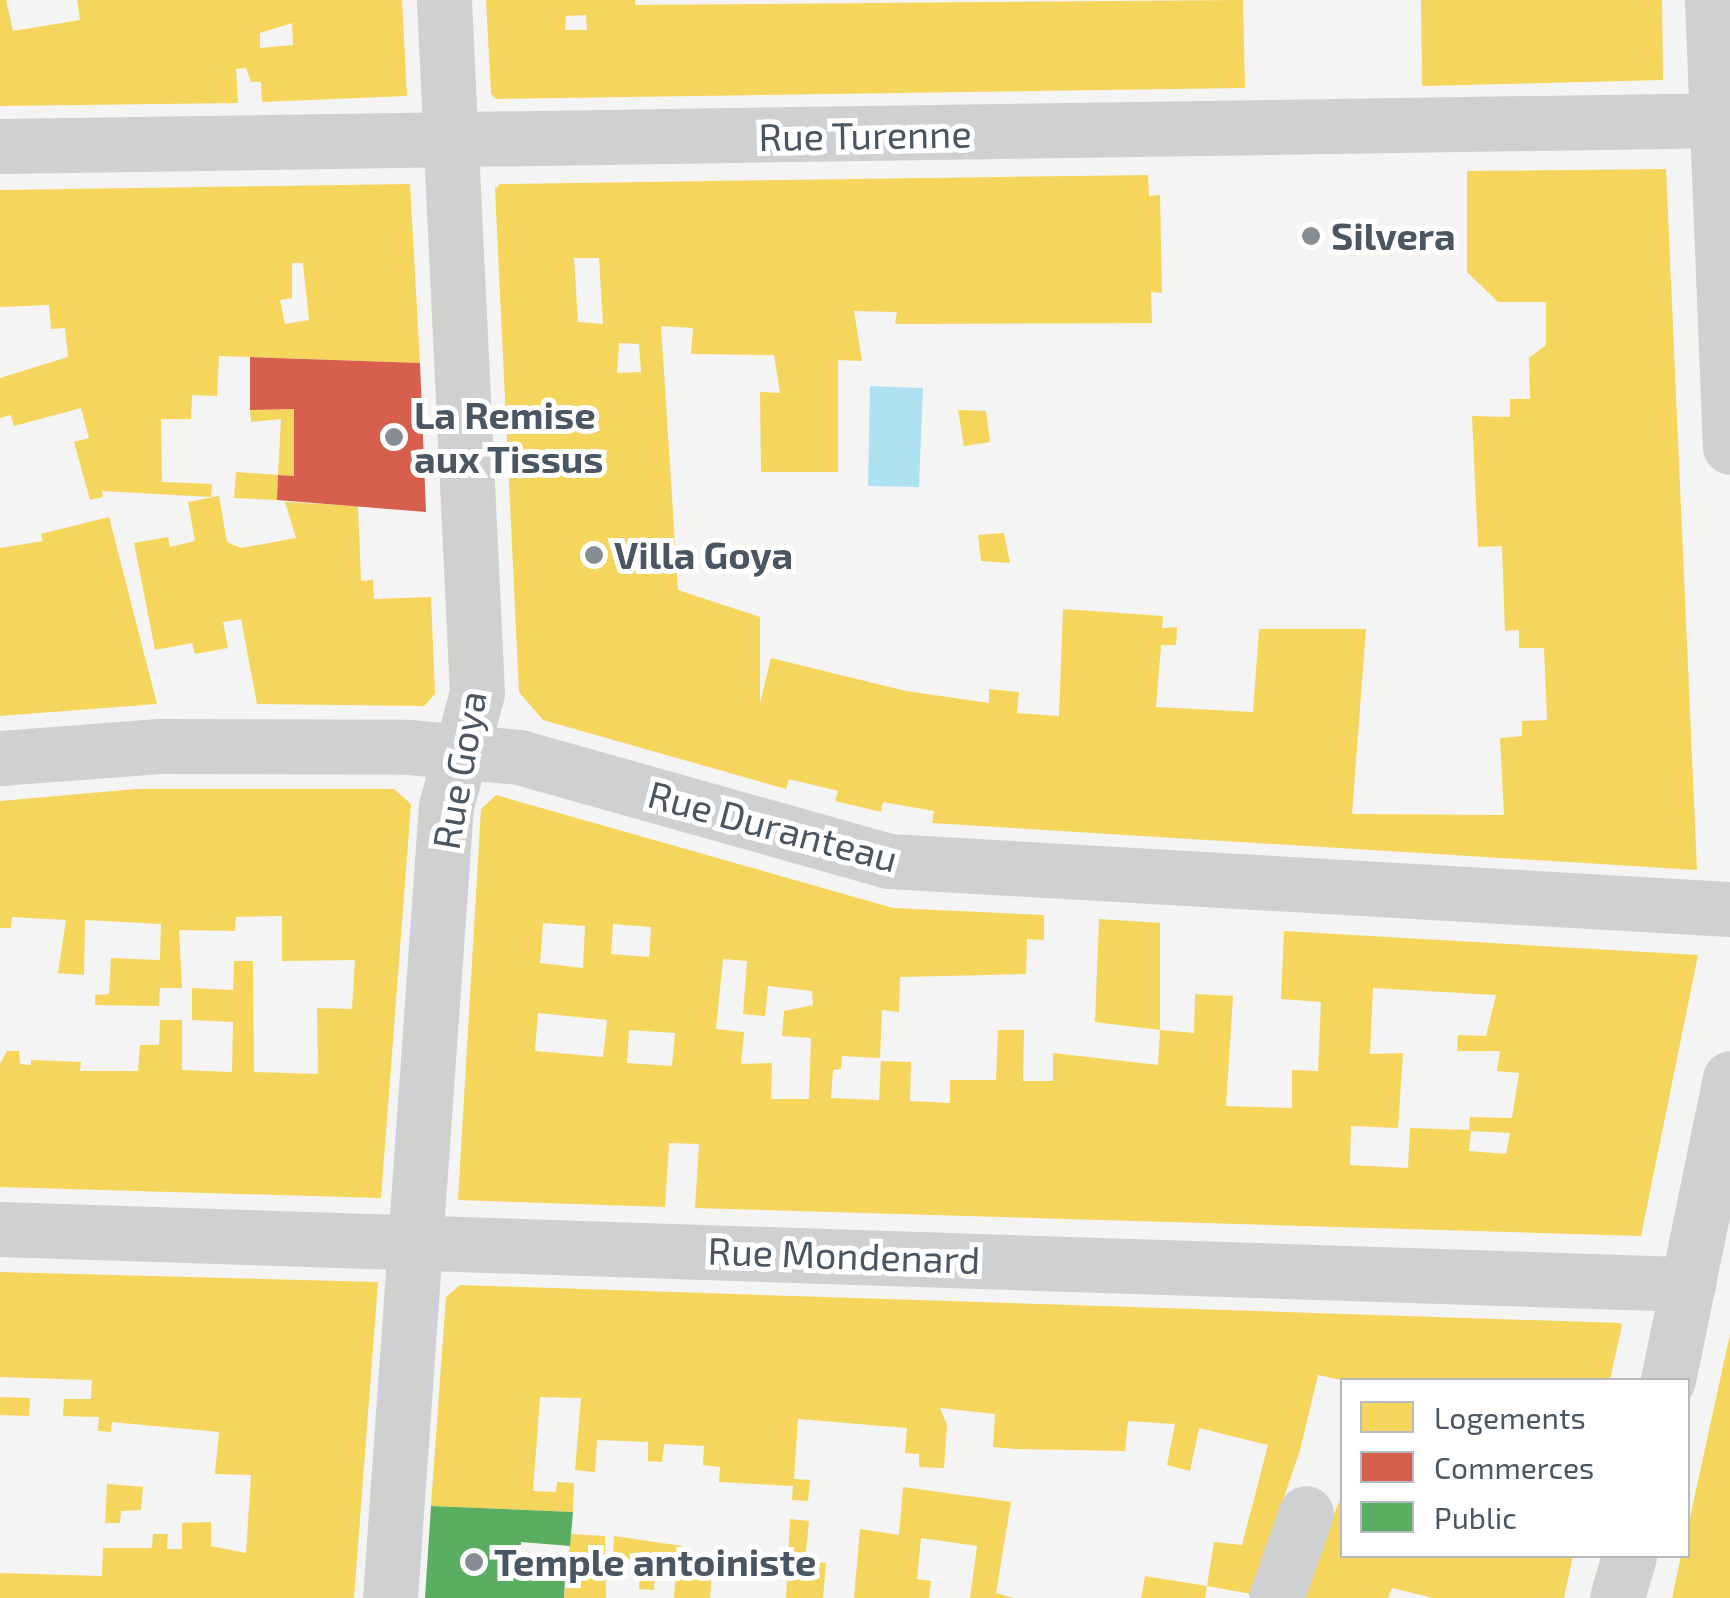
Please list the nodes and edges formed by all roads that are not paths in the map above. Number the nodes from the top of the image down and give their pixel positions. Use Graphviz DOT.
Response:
graph roads {
  1 [pos="444,0"];
  2 [pos="1712,0"];
  3 [pos="1722,122"];
  4 [pos="450,141"];
  5 [pos="0,146"];
  6 [pos="1730,446"];
  7 [pos="461,752"];
  8 [pos="0,758"];
  9 [pos="1730,909"];
  10 [pos="1730,1078"];
  11 [pos="0,1228"];
  12 [pos="416,1242"];
  13 [pos="1688,1284"];
  14 [pos="1668,1378"];
  15 [pos="1306,1513"];
  16 [pos="1627,1558"];
  17 [pos="390,1598"];
  18 [pos="1276,1598"];
  19 [pos="1617,1598"];
  1 -- 4 [label="street, Rue Goya"];
  2 -- 3 [label="street"];
  3 -- 4 [label="street, Rue Turenne"];
  3 -- 6 [label="street"];
  4 -- 5 [label="street, Rue Turenne"];
  4 -- 7 [label="street, Rue Goya"];
  7 -- 8 [label="street, Rue Duranteau"];
  7 -- 9 [label="street, Rue Duranteau"];
  7 -- 12 [label="street, Rue Goya"];
  10 -- 13 [label="street"];
  11 -- 12 [label="street, Rue Mondenard"];
  12 -- 13 [label="street, Rue Mondenard"];
  12 -- 17 [label="street, Rue Goya"];
  13 -- 14 [label="street"];
  15 -- 18 [label="street"];
  16 -- 19 [label="street"];
}
